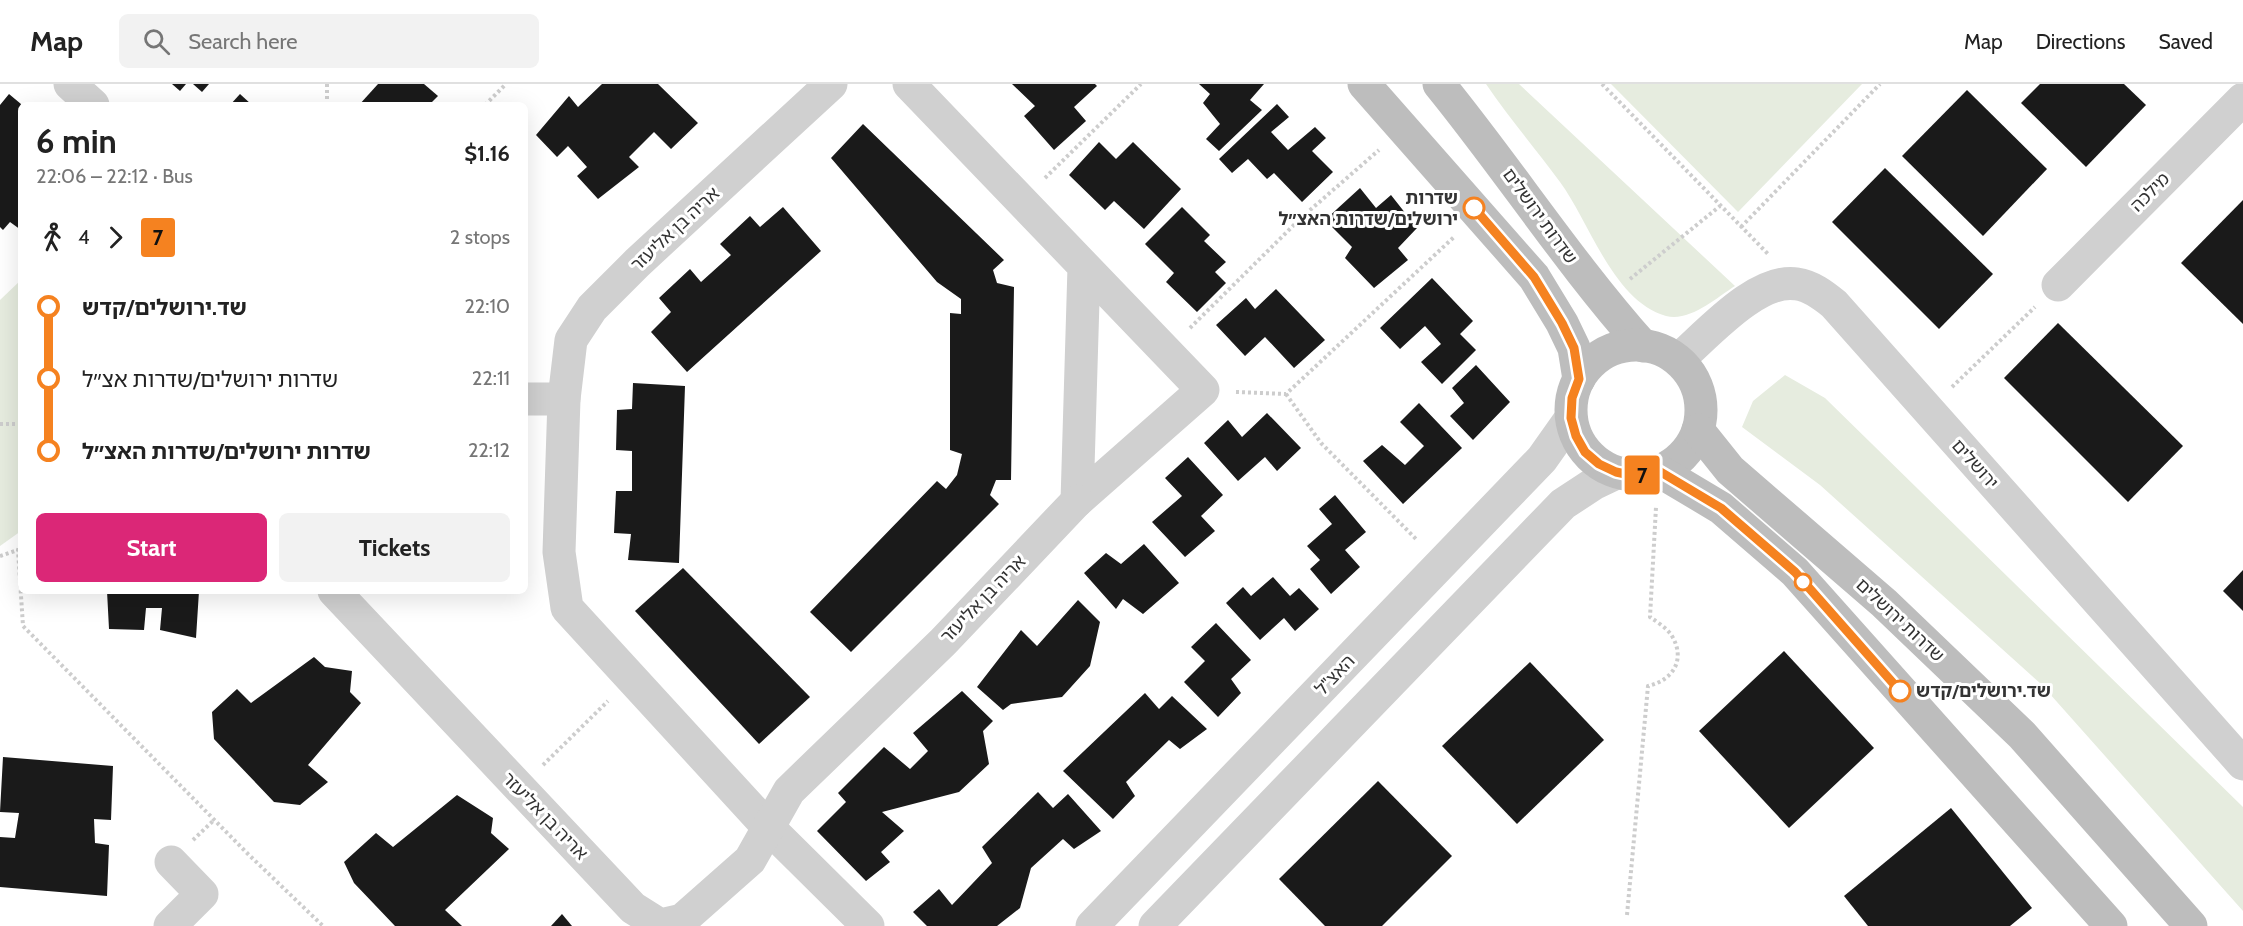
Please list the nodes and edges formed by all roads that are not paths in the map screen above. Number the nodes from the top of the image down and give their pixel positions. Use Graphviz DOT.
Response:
graph roads {
  1 [pos="70,84"];
  2 [pos="831,84"];
  3 [pos="909,84"];
  4 [pos="1364,84"];
  5 [pos="1439,84"];
  6 [pos="2243,99"];
  7 [pos="90,102"];
  8 [pos="1084,267"];
  9 [pos="2058,285"];
  10 [pos="1643,345"];
  11 [pos="1678,360"];
  12 [pos="1579,379"];
  13 [pos="528,399"];
  14 [pos="564,399"];
  15 [pos="1571,418"];
  16 [pos="1698,430"];
  17 [pos="1616,472"];
  18 [pos="1658,487"];
  19 [pos="1077,501"];
  20 [pos="337,594"];
  21 [pos="2243,764"];
  22 [pos="768,828"];
  23 [pos="171,862"];
  24 [pos="170,926"];
  25 [pos="868,926"];
  26 [pos="1092,926"];
  27 [pos="1155,926"];
  28 [pos="2111,926"];
  29 [pos="2191,926"];
  1 -- 7 [label="street"];
  2 -- 14 [label="street, אריה בן אליעזר"];
  3 -- 8 [label="street"];
  4 -- 12 [label="main road"];
  5 -- 10 [label="main road, שדרות ירושלים"];
  6 -- 9 [label="street, מילכה"];
  8 -- 19 [label="street"];
  8 -- 19 [label="street, אריה בן אליעזר"];
  10 -- 11 [label="main road"];
  10 -- 12 [label="main road"];
  11 -- 16 [label="main road"];
  11 -- 21 [label="street, ירושלים"];
  12 -- 15 [label="main road"];
  13 -- 14 [label="street"];
  14 -- 22 [label="street, אריה בן אליעזר"];
  15 -- 17 [label="main road"];
  15 -- 26 [label="street, האצ\"ל"];
  16 -- 18 [label="main road"];
  16 -- 29 [label="main road, שדרות ירושלים"];
  17 -- 18 [label="main road"];
  17 -- 27 [label="street"];
  18 -- 28 [label="main road"];
  19 -- 22 [label="street, אריה בן אליעזר"];
  20 -- 22 [label="street, אריה בן אליעזר"];
  22 -- 25 [label="street, אריה בן אליעזר"];
  23 -- 24 [label="street"];
}
